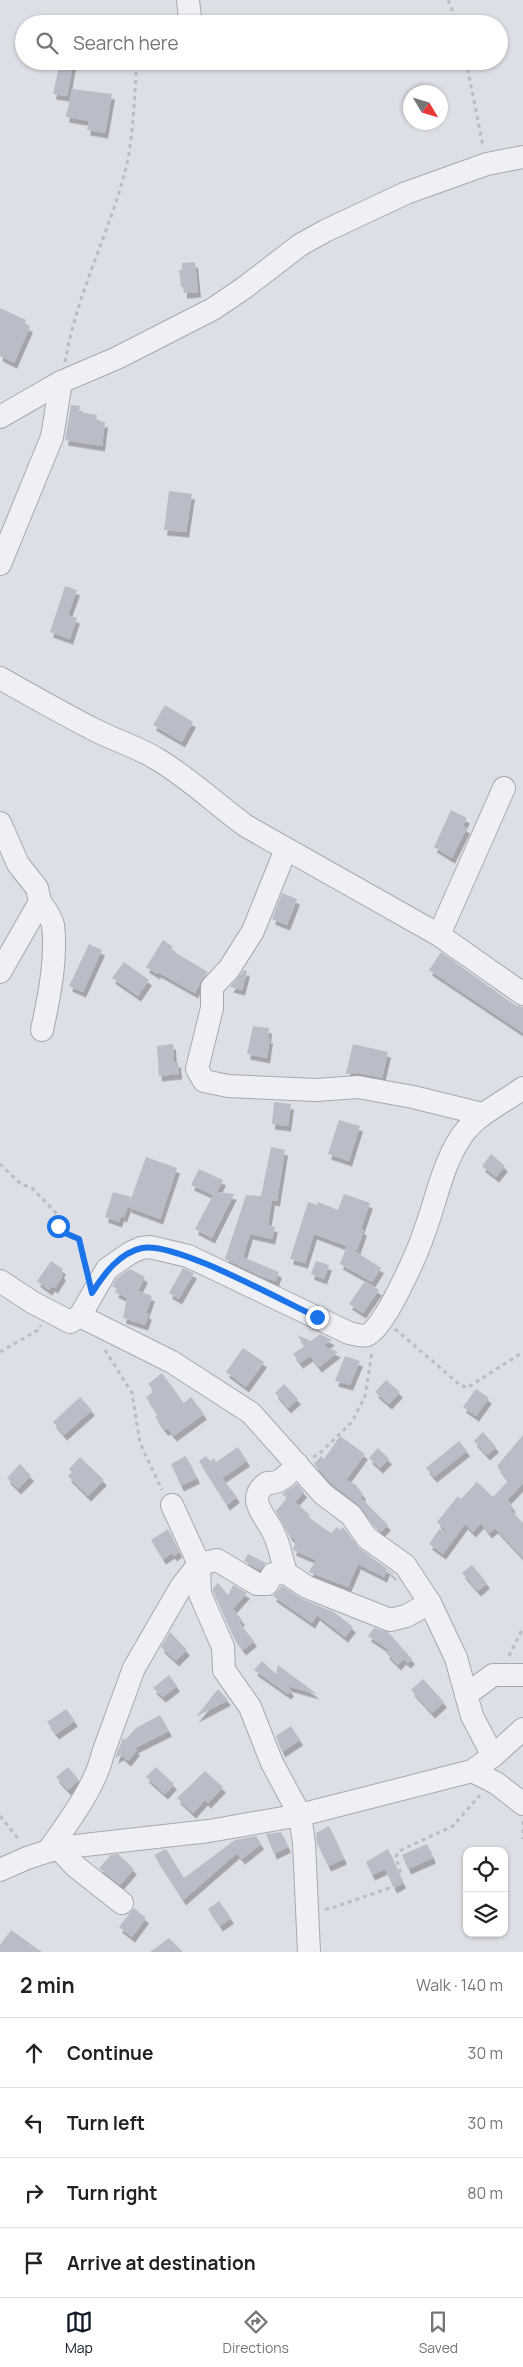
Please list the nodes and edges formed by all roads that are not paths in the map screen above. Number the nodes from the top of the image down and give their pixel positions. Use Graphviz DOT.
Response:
graph roads {
  1 [pos="523,157"];
  2 [pos="61,382"];
  3 [pos="0,416"];
  4 [pos="0,564"];
  5 [pos="0,678"];
  6 [pos="504,788"];
  7 [pos="0,823"];
  8 [pos="286,850"];
  9 [pos="40,902"];
  10 [pos="439,935"];
  11 [pos="0,972"];
  12 [pos="523,994"];
  13 [pos="42,1030"];
  14 [pos="523,1088"];
  15 [pos="482,1114"];
  16 [pos="0,1282"];
  17 [pos="80,1316"];
  18 [pos="296,1464"];
  19 [pos="172,1505"];
  20 [pos="199,1564"];
  21 [pos="286,1573"];
  22 [pos="430,1603"];
  23 [pos="523,1675"];
  24 [pos="466,1695"];
  25 [pos="523,1729"];
  26 [pos="493,1756"];
  27 [pos="472,1771"];
  28 [pos="523,1804"];
  29 [pos="300,1815"];
  30 [pos="44,1852"];
  31 [pos="0,1870"];
  32 [pos="122,1903"];
  33 [pos="309,1952"];
  1 -- 2 [label="street"];
  2 -- 3 [label="street"];
  2 -- 4 [label="street"];
  5 -- 8 [label="street"];
  6 -- 10 [label="street"];
  7 -- 9 [label="street"];
  8 -- 10 [label="street"];
  8 -- 15 [label="street"];
  9 -- 11 [label="street"];
  9 -- 13 [label="street"];
  10 -- 12 [label="street"];
  14 -- 15 [label="street"];
  15 -- 17 [label="street"];
  16 -- 17 [label="street"];
  17 -- 18 [label="street"];
  18 -- 21 [label="street"];
  18 -- 22 [label="street"];
  19 -- 20 [label="street"];
  20 -- 21 [label="street"];
  20 -- 29 [label="street"];
  20 -- 30 [label="street"];
  21 -- 22 [label="street"];
  22 -- 24 [label="street"];
  23 -- 24 [label="street"];
  24 -- 26 [label="street"];
  25 -- 26 [label="street"];
  26 -- 27 [label="street"];
  27 -- 28 [label="street"];
  27 -- 29 [label="street"];
  29 -- 30 [label="street"];
  29 -- 33 [label="street"];
  30 -- 31 [label="street"];
  30 -- 32 [label="street"];
}
